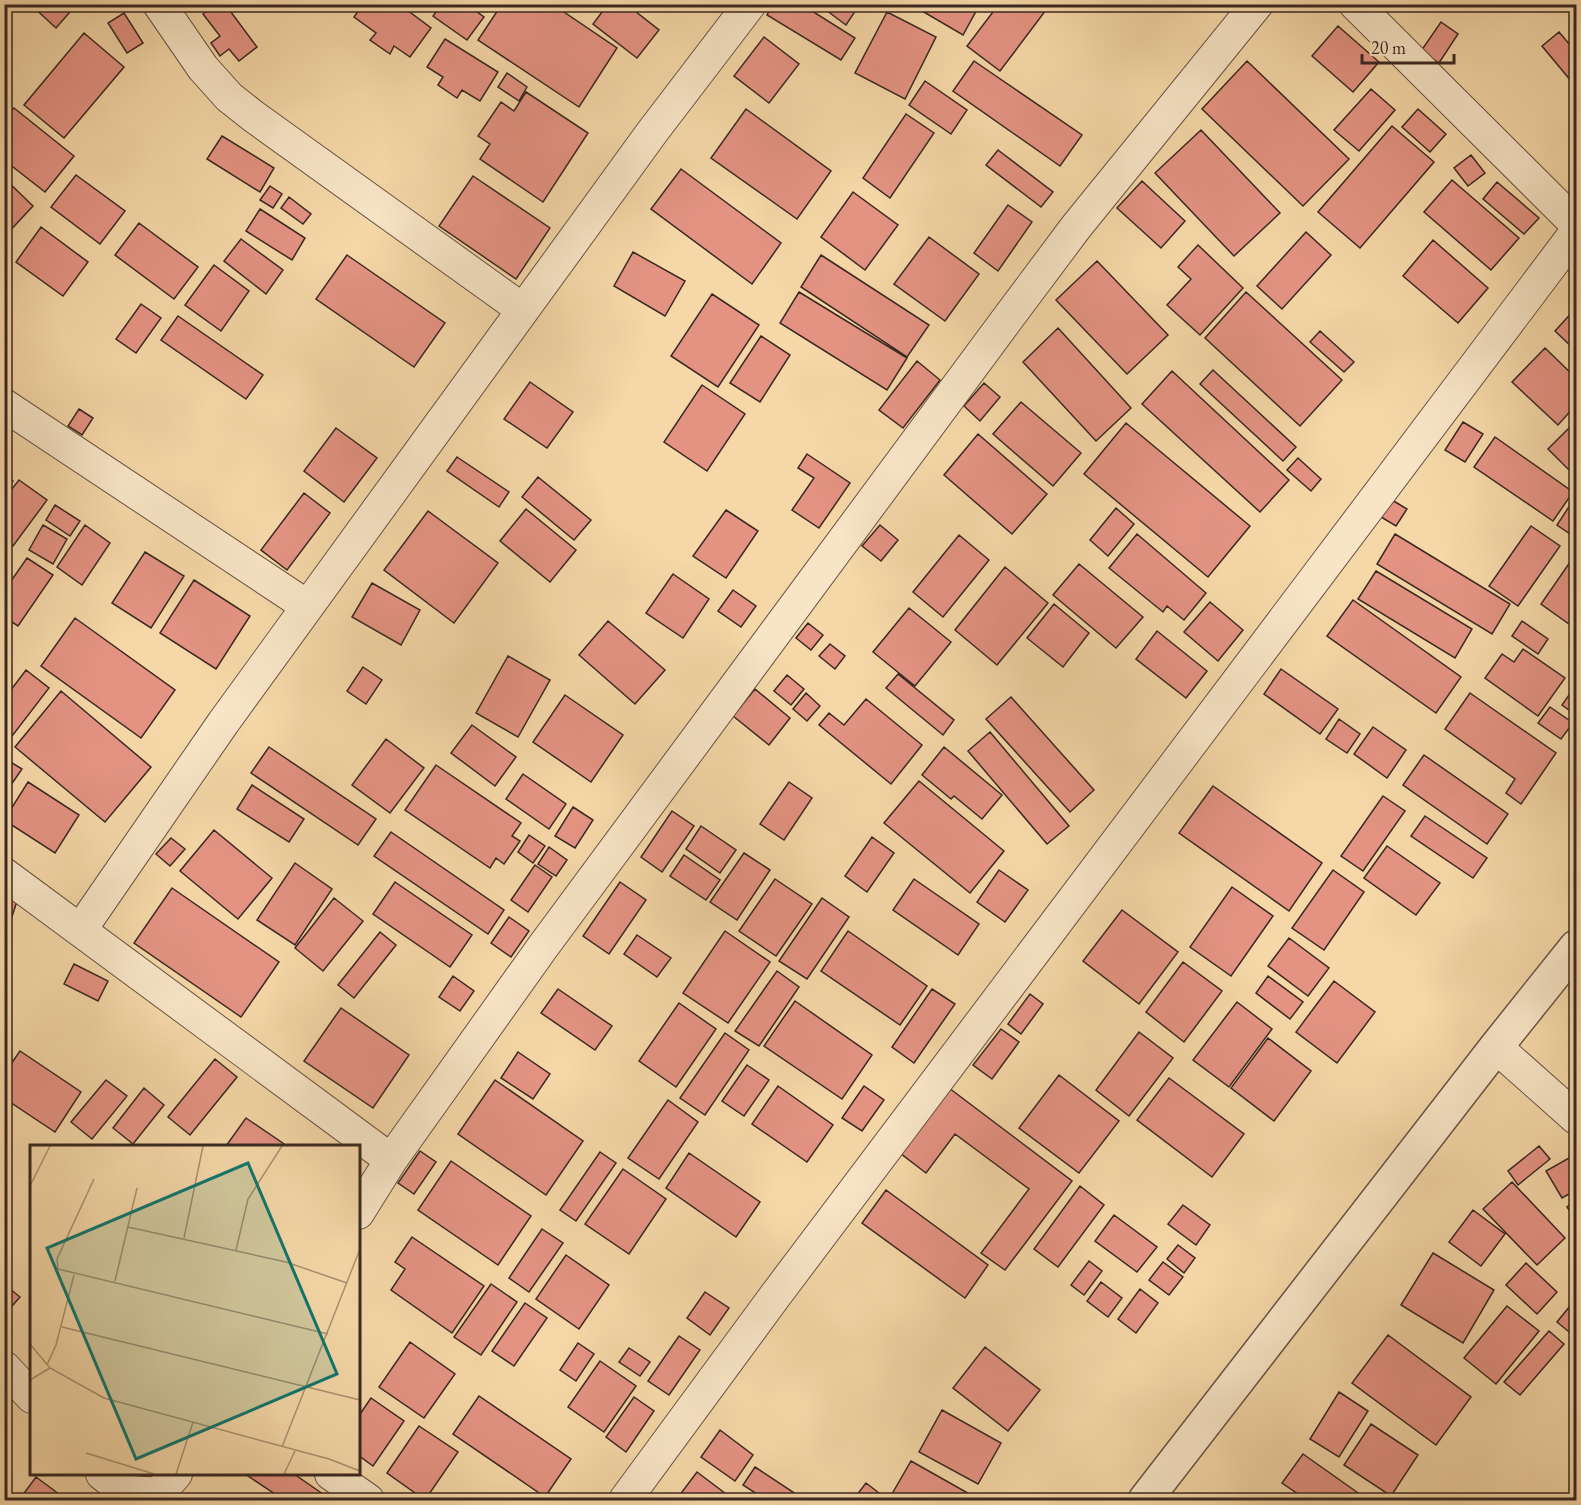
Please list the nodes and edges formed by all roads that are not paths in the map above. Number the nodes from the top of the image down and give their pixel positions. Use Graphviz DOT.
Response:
graph roads {
  1 [pos="159,4"];
  2 [pos="750,4"];
  3 [pos="1257,4"];
  4 [pos="1355,4"];
  5 [pos="1576,224"];
  6 [pos="1576,232"];
  7 [pos="523,310"];
  8 [pos="4,405"];
  9 [pos="307,606"];
  10 [pos="4,874"];
  11 [pos="81,929"];
  12 [pos="1576,947"];
  13 [pos="1496,1047"];
  14 [pos="1576,1118"];
  15 [pos="391,1160"];
  16 [pos="360,1210"];
  17 [pos="4,1367"];
  18 [pos="30,1395"];
  19 [pos="104,1475"];
  20 [pos="174,1475"];
  21 [pos="334,1475"];
  22 [pos="368,1500"];
  23 [pos="626,1500"];
  24 [pos="1145,1500"];
  1 -- 7 [label="street"];
  2 -- 7 [label="street"];
  3 -- 15 [label="street"];
  4 -- 5 [label="street"];
  6 -- 23 [label="street"];
  7 -- 9 [label="street"];
  8 -- 9 [label="street"];
  9 -- 11 [label="street"];
  10 -- 11 [label="street"];
  11 -- 15 [label="street"];
  12 -- 13 [label="street"];
  13 -- 14 [label="street"];
  13 -- 24 [label="street"];
  15 -- 16 [label="street"];
  17 -- 18 [label="street"];
  19 -- 20 [label="street"];
  21 -- 22 [label="street"];
}
